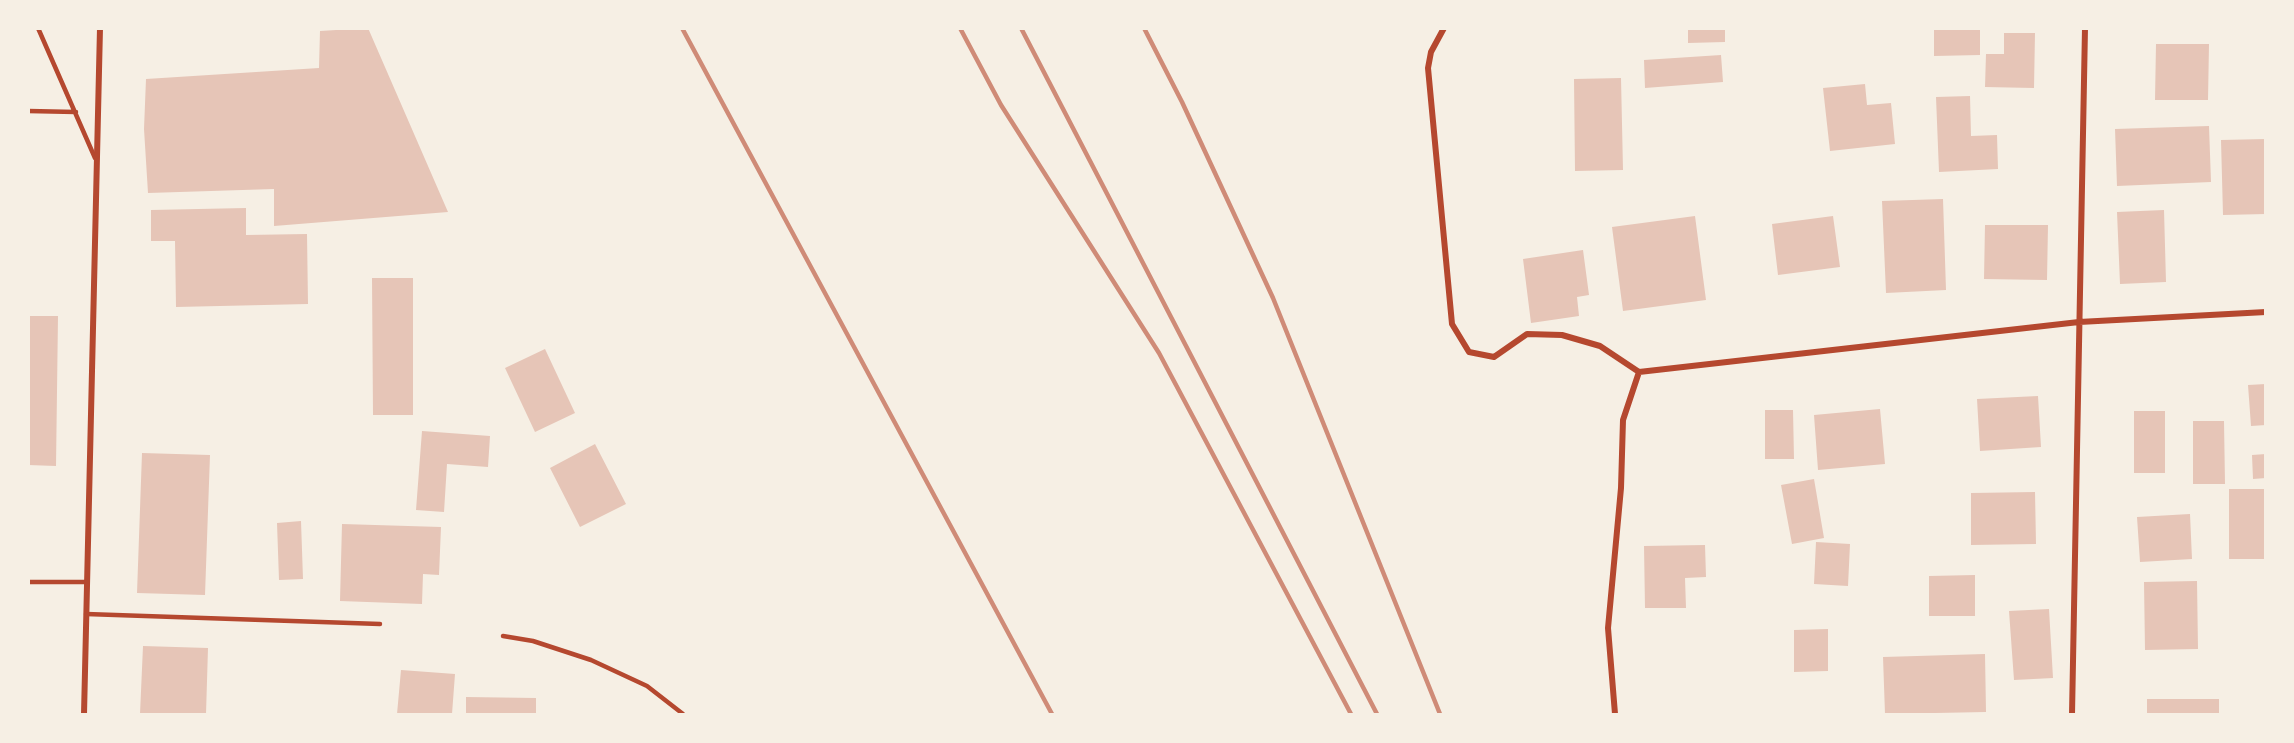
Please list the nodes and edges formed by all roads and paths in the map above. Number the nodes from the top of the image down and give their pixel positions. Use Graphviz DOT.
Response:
graph roads {
  1 [pos="38,28"];
  2 [pos="100,28"];
  3 [pos="1444,28"];
  4 [pos="2085,28"];
  5 [pos="28,111"];
  6 [pos="76,112"];
  7 [pos="96,160"];
  8 [pos="2265,312"];
  9 [pos="2079,322"];
  10 [pos="1639,372"];
  11 [pos="28,582"];
  12 [pos="87,582"];
  13 [pos="86,614"];
  14 [pos="380,624"];
  15 [pos="503,636"];
  16 [pos="84,714"];
  17 [pos="683,714"];
  18 [pos="1616,714"];
  19 [pos="2072,714"];
  1 -- 6 [label="lane"];
  2 -- 7 [label="street"];
  3 -- 10 [label="street"];
  4 -- 9 [label="street"];
  5 -- 6 [label="lane"];
  6 -- 7 [label="lane"];
  7 -- 12 [label="street"];
  8 -- 9 [label="street"];
  9 -- 10 [label="street"];
  9 -- 19 [label="street"];
  10 -- 18 [label="street"];
  11 -- 12 [label="lane"];
  12 -- 13 [label="street"];
  13 -- 14 [label="lane"];
  13 -- 16 [label="street"];
  15 -- 17 [label="lane"];
}
